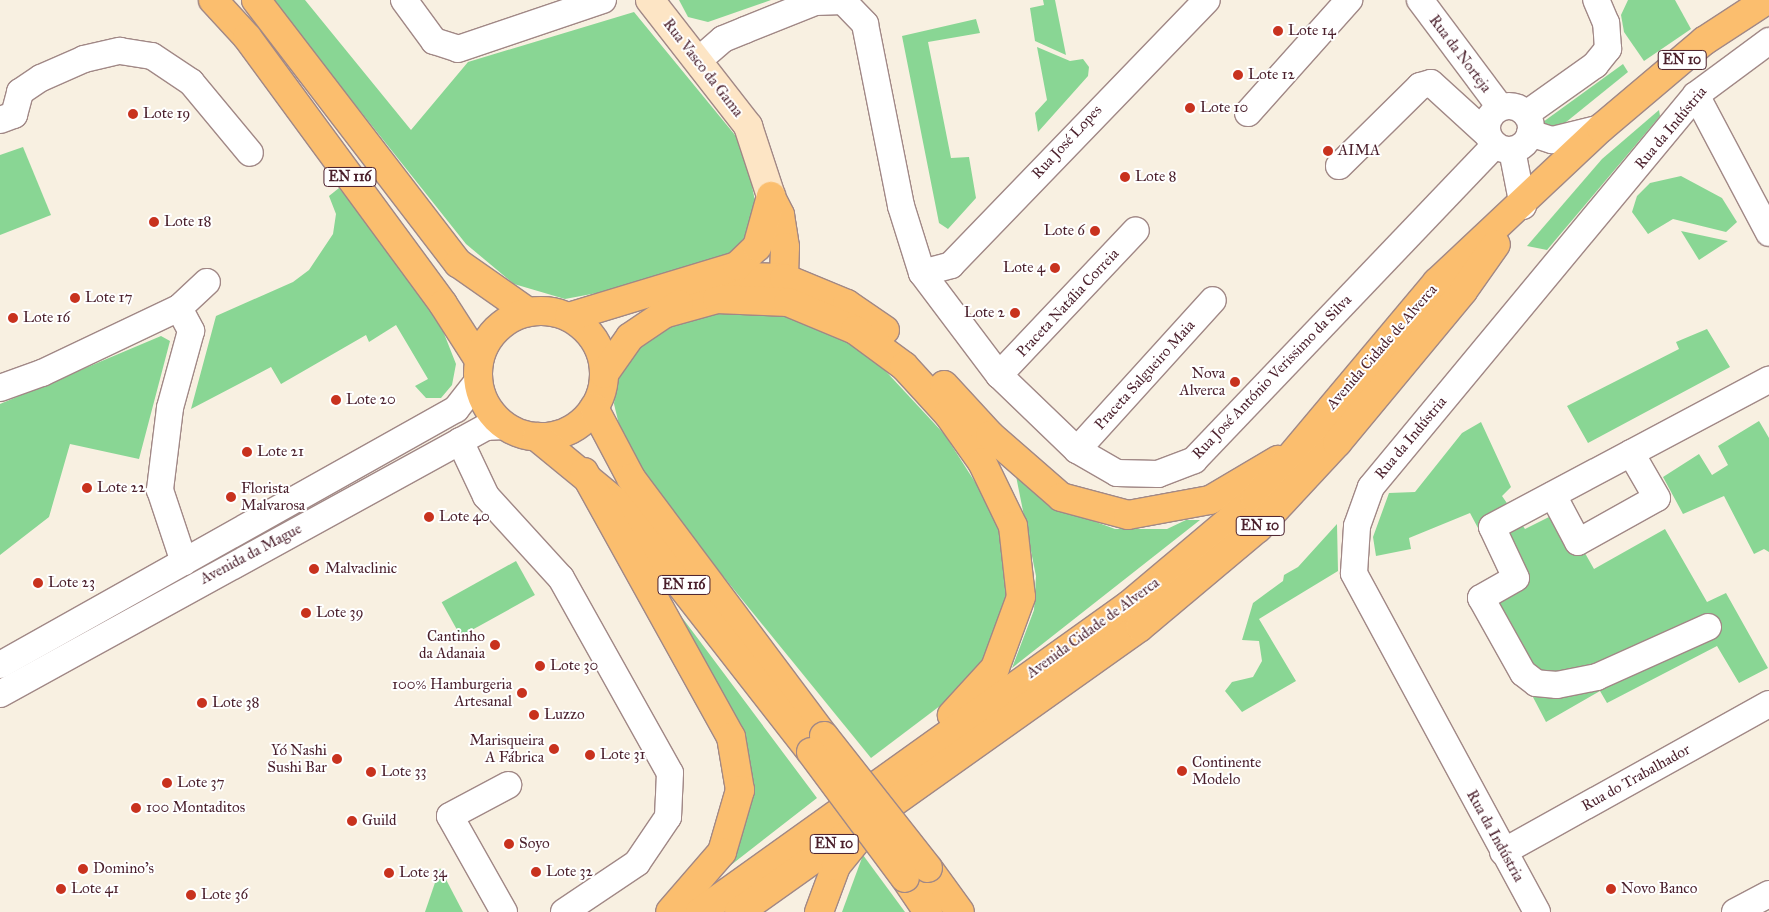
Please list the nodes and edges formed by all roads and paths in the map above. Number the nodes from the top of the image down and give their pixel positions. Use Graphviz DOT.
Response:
graph roads {
  1 [pos="213,0"];
  2 [pos="256,0"];
  3 [pos="404,0"];
  4 [pos="603,0"];
  5 [pos="650,0"];
  6 [pos="1207,0"];
  7 [pos="1349,0"];
  8 [pos="1420,0"];
  9 [pos="1596,0"];
  10 [pos="1768,0"];
  11 [pos="1769,41"];
  12 [pos="700,59"];
  13 [pos="1696,95"];
  14 [pos="1248,114"];
  15 [pos="7,117"];
  16 [pos="1601,128"];
  17 [pos="1510,135"];
  18 [pos="250,154"];
  19 [pos="1339,166"];
  20 [pos="771,196"];
  21 [pos="1523,206"];
  22 [pos="1136,230"];
  23 [pos="1769,232"];
  24 [pos="922,273"];
  25 [pos="706,276"];
  26 [pos="784,278"];
  27 [pos="207,282"];
  28 [pos="1213,300"];
  29 [pos="178,308"];
  30 [pos="528,312"];
  31 [pos="663,314"];
  32 [pos="569,317"];
  33 [pos="478,371"];
  34 [pos="604,374"];
  35 [pos="999,375"];
  36 [pos="1769,380"];
  37 [pos="0,388"];
  38 [pos="594,408"];
  39 [pos="506,426"];
  40 [pos="537,437"];
  41 [pos="460,441"];
  42 [pos="1077,450"];
  43 [pos="1290,453"];
  44 [pos="1631,453"];
  45 [pos="584,472"];
  46 [pos="1553,495"];
  47 [pos="184,562"];
  48 [pos="1708,627"];
  49 [pos="0,665"];
  50 [pos="0,694"];
  51 [pos="1769,704"];
  52 [pos="817,744"];
  53 [pos="918,753"];
  54 [pos="930,778"];
  55 [pos="508,785"];
  56 [pos="1503,852"];
  57 [pos="917,873"];
  58 [pos="1769,894"];
  59 [pos="504,912"];
  60 [pos="564,912"];
  61 [pos="670,912"];
  62 [pos="700,912"];
  63 [pos="739,912"];
  64 [pos="820,912"];
  65 [pos="928,912"];
  66 [pos="960,912"];
  67 [pos="1537,912"];
  68 [pos="1735,912"];
  1 -- 33 [label="main road, EN 116"];
  2 -- 30 [label="main road, EN 116"];
  3 -- 4 [label="street"];
  5 -- 12 [label="main road, Rua Vasco da Gama"];
  6 -- 24 [label="street, Rua José Lopes"];
  7 -- 14 [label="street"];
  8 -- 17 [label="street, Rua da Norteja"];
  9 -- 17 [label="street, Rua José António Verissimo da Silva"];
  10 -- 16 [label="main road, Avenida Cidade de Alverca / EN 10"];
  11 -- 13 [label="street, Rua da Indústria"];
  12 -- 20 [label="main road, Rua Vasco da Gama"];
  12 -- 24 [label="street, Rua José António Verissimo da Silva"];
  13 -- 23 [label="street"];
  13 -- 56 [label="street, Rua da Indústria"];
  15 -- 18 [label="street"];
  16 -- 17 [label="street"];
  16 -- 21 [label="main road, Avenida Cidade de Alverca / EN 10"];
  17 -- 19 [label="street"];
  17 -- 21 [label="street"];
  17 -- 42 [label="street, Rua José António Verissimo da Silva"];
  20 -- 25 [label="main road"];
  20 -- 26 [label="main road"];
  21 -- 43 [label="main road, Avenida Cidade de Alverca / EN 10"];
  21 -- 54 [label="main road, Avenida Cidade de Alverca / EN 10"];
  22 -- 35 [label="street, Praceta Natália Correia"];
  24 -- 35 [label="street, Rua José António Verissimo da Silva"];
  25 -- 26 [label="main road"];
  25 -- 32 [label="main road"];
  26 -- 31 [label="main road"];
  26 -- 43 [label="main road"];
  27 -- 29 [label="street"];
  28 -- 42 [label="street, Praceta Salgueiro Maia"];
  29 -- 37 [label="street"];
  29 -- 47 [label="street"];
  30 -- 32 [label="main road"];
  30 -- 33 [label="main road"];
  31 -- 34 [label="main road"];
  31 -- 53 [label="main road"];
  32 -- 34 [label="main road"];
  33 -- 39 [label="main road"];
  33 -- 47 [label="street, Avenida da Mague"];
  34 -- 38 [label="main road"];
  35 -- 42 [label="street, Rua José António Verissimo da Silva"];
  36 -- 44 [label="street"];
  38 -- 40 [label="main road"];
  38 -- 52 [label="main road, EN 116"];
  39 -- 40 [label="main road"];
  39 -- 41 [label="street, Avenida da Mague"];
  40 -- 45 [label="main road, EN 116"];
  41 -- 50 [label="street, Avenida da Mague"];
  41 -- 60 [label="street"];
  43 -- 53 [label="main road, Avenida Cidade de Alverca / EN 10"];
  44 -- 46 [label="street"];
  44 -- 46 [label="street"];
  45 -- 52 [label="main road, EN 116"];
  45 -- 61 [label="main road"];
  46 -- 48 [label="street"];
  47 -- 49 [label="street, Avenida da Mague"];
  51 -- 56 [label="street, Rua do Trabalhador"];
  52 -- 57 [label="main road, EN 116, bridge"];
  53 -- 62 [label="main road, Avenida Cidade de Alverca / EN 10"];
  54 -- 63 [label="main road, Avenida Cidade de Alverca / EN 10"];
  54 -- 64 [label="main road"];
  55 -- 59 [label="street"];
  56 -- 67 [label="street, Rua da Indústria"];
  57 -- 65 [label="main road, EN 116"];
  57 -- 66 [label="main road, EN 116"];
  58 -- 68 [label="street"];
}
